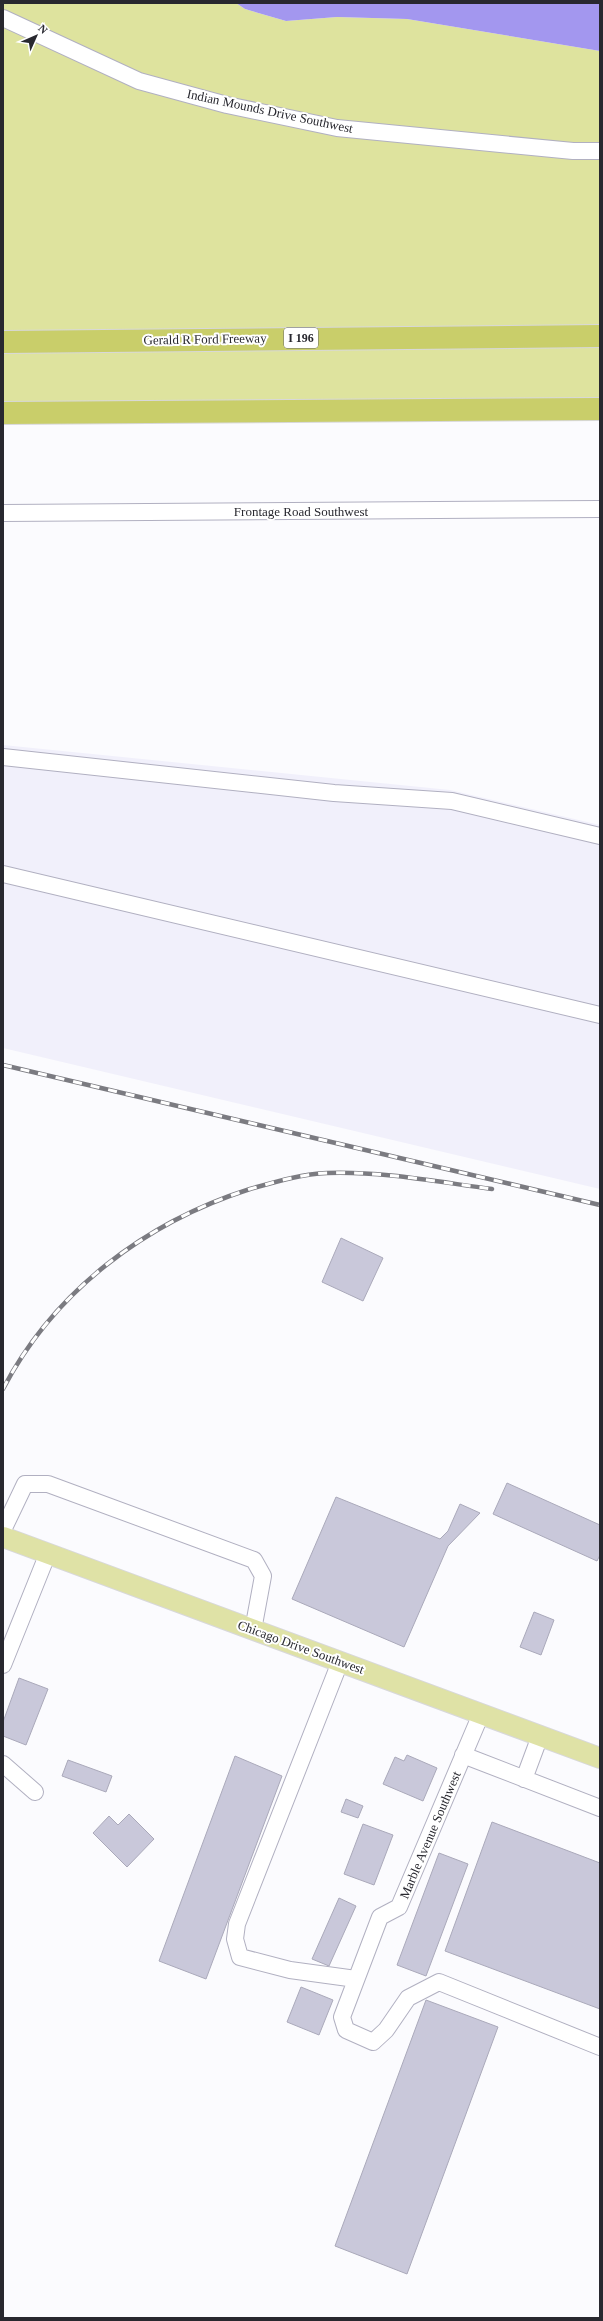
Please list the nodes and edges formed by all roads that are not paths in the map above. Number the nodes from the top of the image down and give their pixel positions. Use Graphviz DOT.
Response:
graph roads {
  1 [pos="3,18"];
  2 [pos="600,151"];
  3 [pos="600,336"];
  4 [pos="3,342"];
  5 [pos="600,409"];
  6 [pos="3,413"];
  7 [pos="600,508"];
  8 [pos="3,513"];
  9 [pos="3,757"];
  10 [pos="600,836"];
  11 [pos="3,874"];
  12 [pos="600,1015"];
  13 [pos="3,1530"];
  14 [pos="3,1537"];
  15 [pos="48,1554"];
  16 [pos="253,1630"];
  17 [pos="340,1662"];
  18 [pos="3,1664"];
  19 [pos="481,1714"];
  20 [pos="540,1736"];
  21 [pos="463,1755"];
  22 [pos="600,1758"];
  23 [pos="3,1764"];
  24 [pos="524,1779"];
  25 [pos="36,1792"];
  26 [pos="600,1808"];
  27 [pos="356,1979"];
  28 [pos="600,2047"];
  1 -- 2 [label="street, Indian Mounds Drive Southwest"];
  3 -- 4 [label="highway, Gerald R Ford Freeway / I 196"];
  5 -- 6 [label="highway"];
  7 -- 8 [label="street, Frontage Road Southwest"];
  9 -- 10 [label="street"];
  11 -- 12 [label="street"];
  13 -- 16 [label="street"];
  14 -- 15 [label="main road, Chicago Drive Southwest"];
  15 -- 16 [label="main road, Chicago Drive Southwest"];
  15 -- 18 [label="street"];
  16 -- 17 [label="main road, Chicago Drive Southwest"];
  17 -- 19 [label="main road, Chicago Drive Southwest"];
  17 -- 27 [label="street"];
  19 -- 20 [label="main road, Chicago Drive Southwest"];
  19 -- 21 [label="street, Marble Avenue Southwest"];
  20 -- 22 [label="main road, Chicago Drive Southwest"];
  20 -- 24 [label="street"];
  21 -- 24 [label="street"];
  21 -- 27 [label="street, Marble Avenue Southwest"];
  23 -- 25 [label="street"];
  24 -- 26 [label="street"];
  27 -- 28 [label="street, Marble Avenue Southwest"];
}
